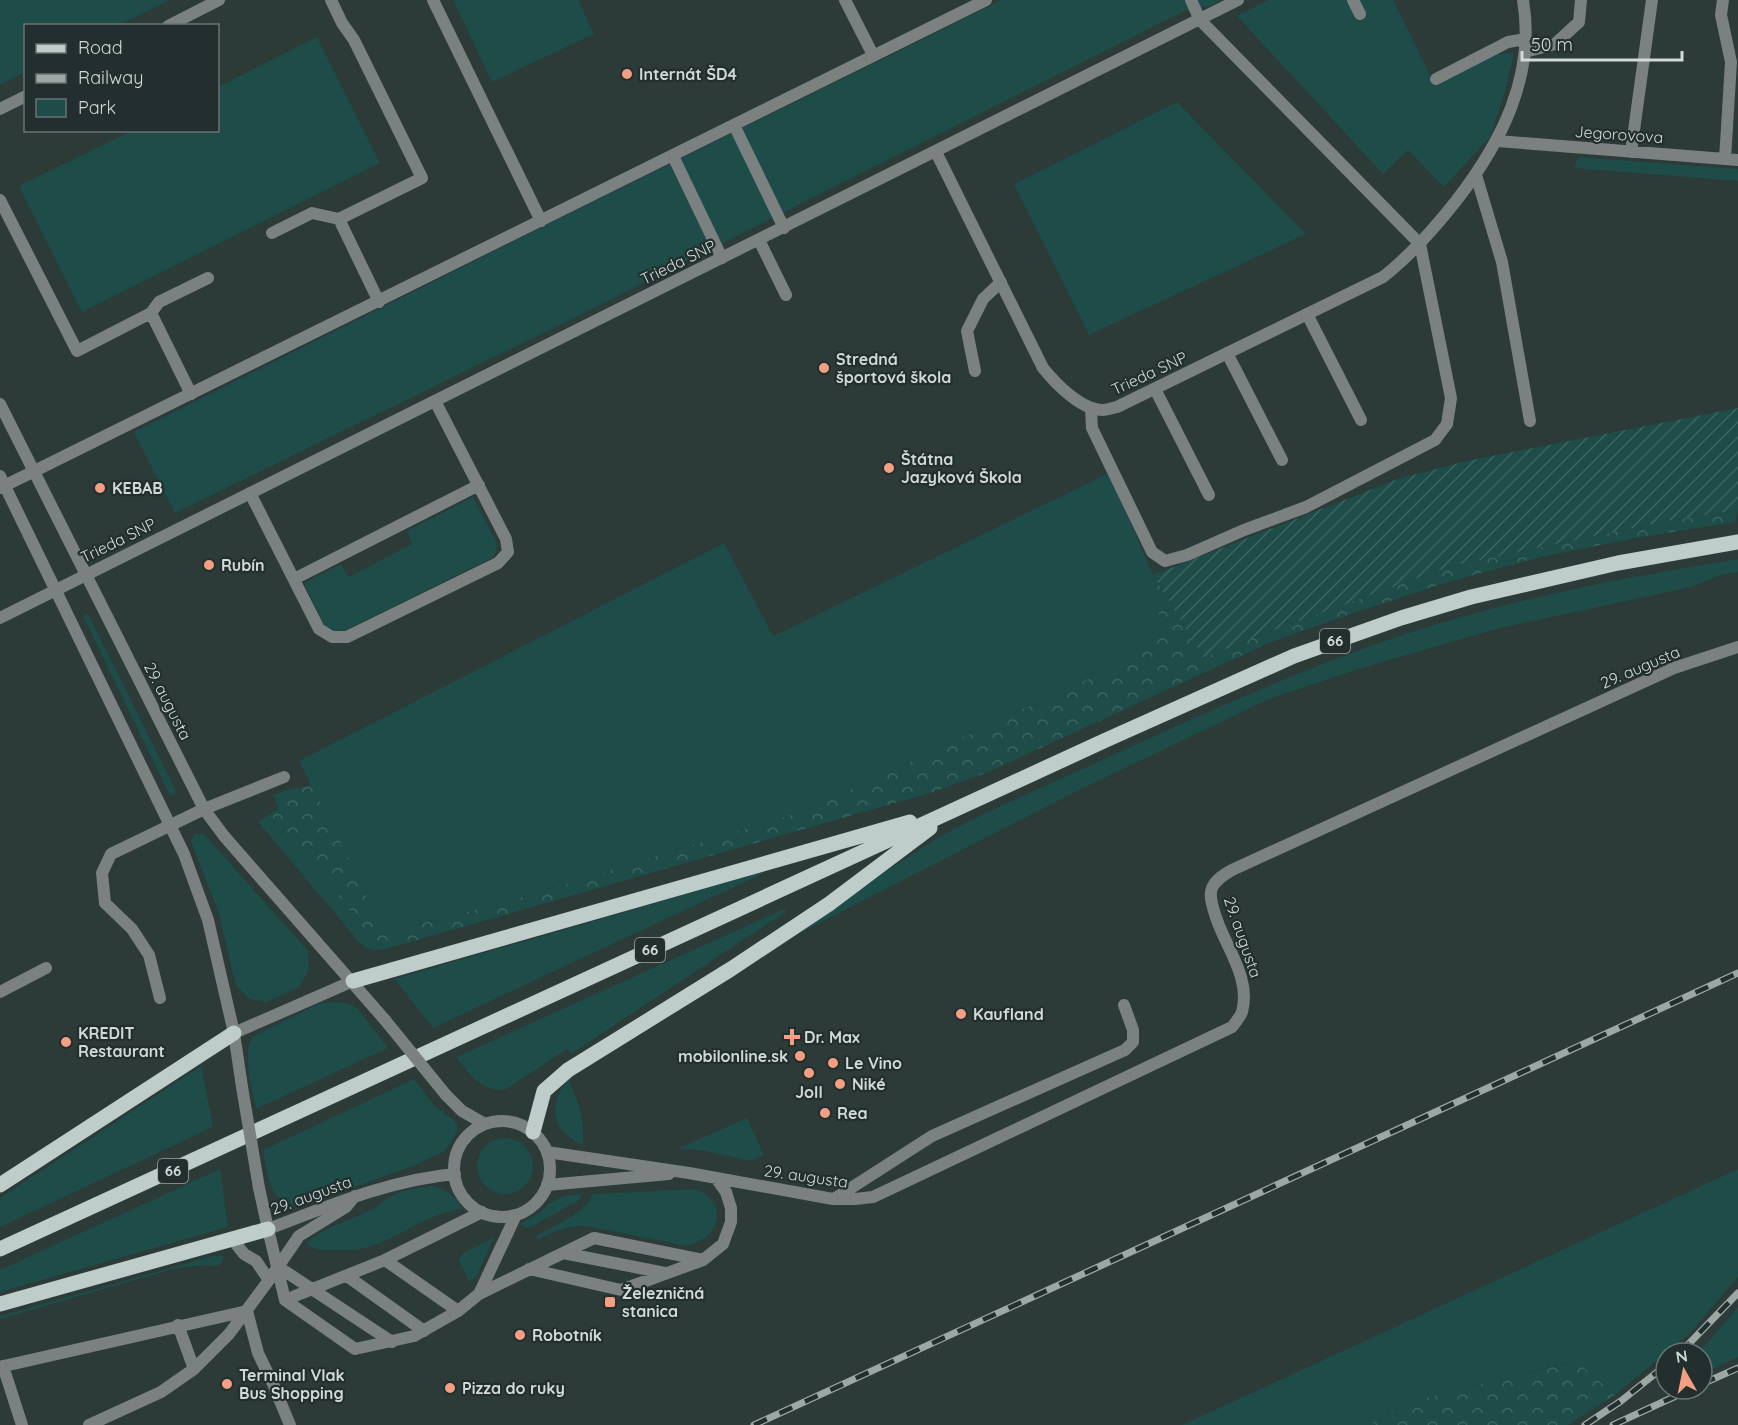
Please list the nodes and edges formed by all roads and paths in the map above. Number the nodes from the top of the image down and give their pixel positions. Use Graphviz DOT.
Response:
graph roads {
  1 [pos="219,0"];
  2 [pos="331,0"];
  3 [pos="433,0"];
  4 [pos="845,0"];
  5 [pos="986,0"];
  6 [pos="1191,0"];
  7 [pos="1238,0"];
  8 [pos="1353,0"];
  9 [pos="1523,0"];
  10 [pos="1581,0"];
  11 [pos="1652,0"];
  12 [pos="1723,0"];
  13 [pos="1360,14"];
  14 [pos="1200,20"];
  15 [pos="172,24"];
  16 [pos="1526,39"];
  17 [pos="1525,52"];
  18 [pos="873,56"];
  19 [pos="1436,79"];
  20 [pos="24,97"];
  21 [pos="0,109"];
  22 [pos="734,125"];
  23 [pos="1497,141"];
  24 [pos="936,152"];
  25 [pos="1631,152"];
  26 [pos="673,156"];
  27 [pos="1725,159"];
  28 [pos="1738,160"];
  29 [pos="1476,175"];
  30 [pos="0,200"];
  31 [pos="339,219"];
  32 [pos="542,221"];
  33 [pos="784,228"];
  34 [pos="272,233"];
  35 [pos="759,240"];
  36 [pos="1420,244"];
  37 [pos="722,258"];
  38 [pos="208,278"];
  39 [pos="1001,282"];
  40 [pos="786,295"];
  41 [pos="379,302"];
  42 [pos="151,313"];
  43 [pos="1307,314"];
  44 [pos="1227,353"];
  45 [pos="975,371"];
  46 [pos="1155,389"];
  47 [pos="191,394"];
  48 [pos="435,401"];
  49 [pos="0,404"];
  50 [pos="1091,409"];
  51 [pos="1361,420"];
  52 [pos="1530,421"];
  53 [pos="1282,459"];
  54 [pos="34,472"];
  55 [pos="2,484"];
  56 [pos="478,485"];
  57 [pos="250,493"];
  58 [pos="1209,495"];
  59 [pos="1738,542"];
  60 [pos="86,574"];
  61 [pos="294,579"];
  62 [pos="55,589"];
  63 [pos="0,618"];
  64 [pos="1738,647"];
  65 [pos="284,777"];
  66 [pos="204,809"];
  67 [pos="956,809"];
  68 [pos="171,825"];
  69 [pos="46,968"];
  70 [pos="353,981"];
  71 [pos="0,992"];
  72 [pos="160,998"];
  73 [pos="1124,1005"];
  74 [pos="234,1033"];
  75 [pos="485,1124"];
  76 [pos="532,1131"];
  77 [pos="547,1152"];
  78 [pos="689,1173"];
  79 [pos="454,1174"];
  80 [pos="716,1178"];
  81 [pos="0,1185"];
  82 [pos="547,1185"];
  83 [pos="355,1196"];
  84 [pos="833,1199"];
  85 [pos="482,1212"];
  86 [pos="516,1215"];
  87 [pos="268,1229"];
  88 [pos="233,1240"];
  89 [pos="0,1249"];
  90 [pos="563,1253"];
  91 [pos="385,1260"];
  92 [pos="703,1260"];
  93 [pos="277,1266"];
  94 [pos="529,1269"];
  95 [pos="666,1274"];
  96 [pos="347,1276"];
  97 [pos="269,1280"];
  98 [pos="311,1290"];
  99 [pos="479,1294"];
  100 [pos="285,1300"];
  101 [pos="0,1304"];
  102 [pos="247,1311"];
  103 [pos="458,1311"];
  104 [pos="178,1325"];
  105 [pos="424,1330"];
  106 [pos="392,1342"];
  107 [pos="2,1366"];
  108 [pos="194,1369"];
  109 [pos="22,1425"];
  110 [pos="89,1425"];
  111 [pos="290,1425"];
  1 -- 15 [label="street"];
  2 -- 31 [label="street"];
  3 -- 32 [label="street"];
  4 -- 18 [label="street"];
  5 -- 18 [label="street"];
  6 -- 14 [label="street"];
  7 -- 14 [label="street, Trieda SNP"];
  8 -- 13 [label="street"];
  9 -- 16 [label="street, Trieda SNP"];
  10 -- 17 [label="street"];
  11 -- 25 [label="street"];
  12 -- 27 [label="street"];
  14 -- 24 [label="street, Trieda SNP"];
  14 -- 36 [label="street"];
  16 -- 17 [label="street, Trieda SNP"];
  16 -- 19 [label="street"];
  17 -- 23 [label="street, Trieda SNP"];
  18 -- 22 [label="street"];
  20 -- 21 [label="street"];
  22 -- 26 [label="street"];
  22 -- 33 [label="street"];
  23 -- 25 [label="street, Jegorovova"];
  23 -- 29 [label="street, Trieda SNP"];
  24 -- 33 [label="street, Trieda SNP"];
  24 -- 39 [label="street"];
  25 -- 27 [label="street, Jegorovova"];
  26 -- 32 [label="street"];
  26 -- 37 [label="street"];
  27 -- 28 [label="street, Jegorovova"];
  29 -- 36 [label="street, Trieda SNP"];
  29 -- 52 [label="street"];
  30 -- 42 [label="street"];
  31 -- 34 [label="street"];
  31 -- 41 [label="street"];
  32 -- 41 [label="street"];
  33 -- 35 [label="street, Trieda SNP"];
  35 -- 37 [label="street, Trieda SNP"];
  35 -- 40 [label="street"];
  36 -- 43 [label="street, Trieda SNP"];
  36 -- 50 [label="street"];
  37 -- 48 [label="street, Trieda SNP"];
  38 -- 42 [label="street"];
  39 -- 45 [label="street"];
  39 -- 50 [label="street"];
  41 -- 47 [label="street"];
  42 -- 47 [label="street"];
  43 -- 44 [label="street, Trieda SNP"];
  43 -- 51 [label="street"];
  44 -- 46 [label="street, Trieda SNP"];
  44 -- 53 [label="street"];
  46 -- 50 [label="street, Trieda SNP"];
  46 -- 58 [label="street"];
  47 -- 54 [label="street"];
  48 -- 56 [label="street"];
  48 -- 57 [label="street, Trieda SNP"];
  49 -- 54 [label="street, 29. augusta"];
  54 -- 55 [label="street"];
  54 -- 60 [label="street, 29. augusta"];
  55 -- 62 [label="street, 29. augusta"];
  56 -- 61 [label="street"];
  56 -- 61 [label="street"];
  57 -- 60 [label="street, Trieda SNP"];
  57 -- 61 [label="street"];
  59 -- 67 [label="main road, 66"];
  60 -- 62 [label="street, Trieda SNP"];
  60 -- 66 [label="street, 29. augusta"];
  62 -- 63 [label="street, Trieda SNP"];
  62 -- 68 [label="street, 29. augusta"];
  64 -- 84 [label="street, 29. augusta"];
  65 -- 66 [label="street"];
  66 -- 68 [label="street"];
  66 -- 70 [label="street, 29. augusta"];
  67 -- 70 [label="main road"];
  67 -- 76 [label="main road"];
  67 -- 89 [label="main road, 66"];
  68 -- 72 [label="street"];
  68 -- 74 [label="street, 29. augusta"];
  69 -- 71 [label="street"];
  70 -- 74 [label="street"];
  70 -- 75 [label="street, 29. augusta, bridge"];
  73 -- 84 [label="street"];
  74 -- 81 [label="main road"];
  74 -- 87 [label="street, 29. augusta, bridge"];
  75 -- 76 [label="street"];
  75 -- 79 [label="street"];
  76 -- 77 [label="street"];
  77 -- 78 [label="street, 29. augusta"];
  77 -- 82 [label="street"];
  78 -- 80 [label="street, 29. augusta"];
  78 -- 82 [label="street, 29. augusta"];
  79 -- 83 [label="street, 29. augusta"];
  79 -- 85 [label="street"];
  80 -- 84 [label="street, 29. augusta"];
  80 -- 92 [label="street"];
  82 -- 86 [label="street"];
  83 -- 87 [label="street, 29. augusta"];
  83 -- 93 [label="street"];
  85 -- 86 [label="street"];
  85 -- 91 [label="street"];
  86 -- 99 [label="street"];
  87 -- 88 [label="main road"];
  87 -- 93 [label="street"];
  88 -- 97 [label="street"];
  88 -- 101 [label="main road"];
  90 -- 92 [label="street"];
  90 -- 94 [label="street"];
  90 -- 95 [label="street"];
  91 -- 96 [label="street"];
  91 -- 103 [label="street"];
  92 -- 95 [label="street"];
  93 -- 97 [label="street"];
  93 -- 98 [label="street"];
  93 -- 100 [label="street"];
  94 -- 95 [label="street"];
  94 -- 99 [label="street"];
  96 -- 98 [label="street"];
  96 -- 105 [label="street"];
  97 -- 102 [label="street"];
  98 -- 100 [label="street"];
  98 -- 106 [label="street"];
  99 -- 103 [label="street"];
  100 -- 106 [label="street"];
  102 -- 104 [label="street"];
  102 -- 108 [label="street"];
  102 -- 111 [label="street"];
  103 -- 105 [label="street"];
  104 -- 107 [label="street"];
  104 -- 108 [label="street"];
  105 -- 106 [label="street"];
  107 -- 109 [label="street"];
  108 -- 110 [label="street"];
}
